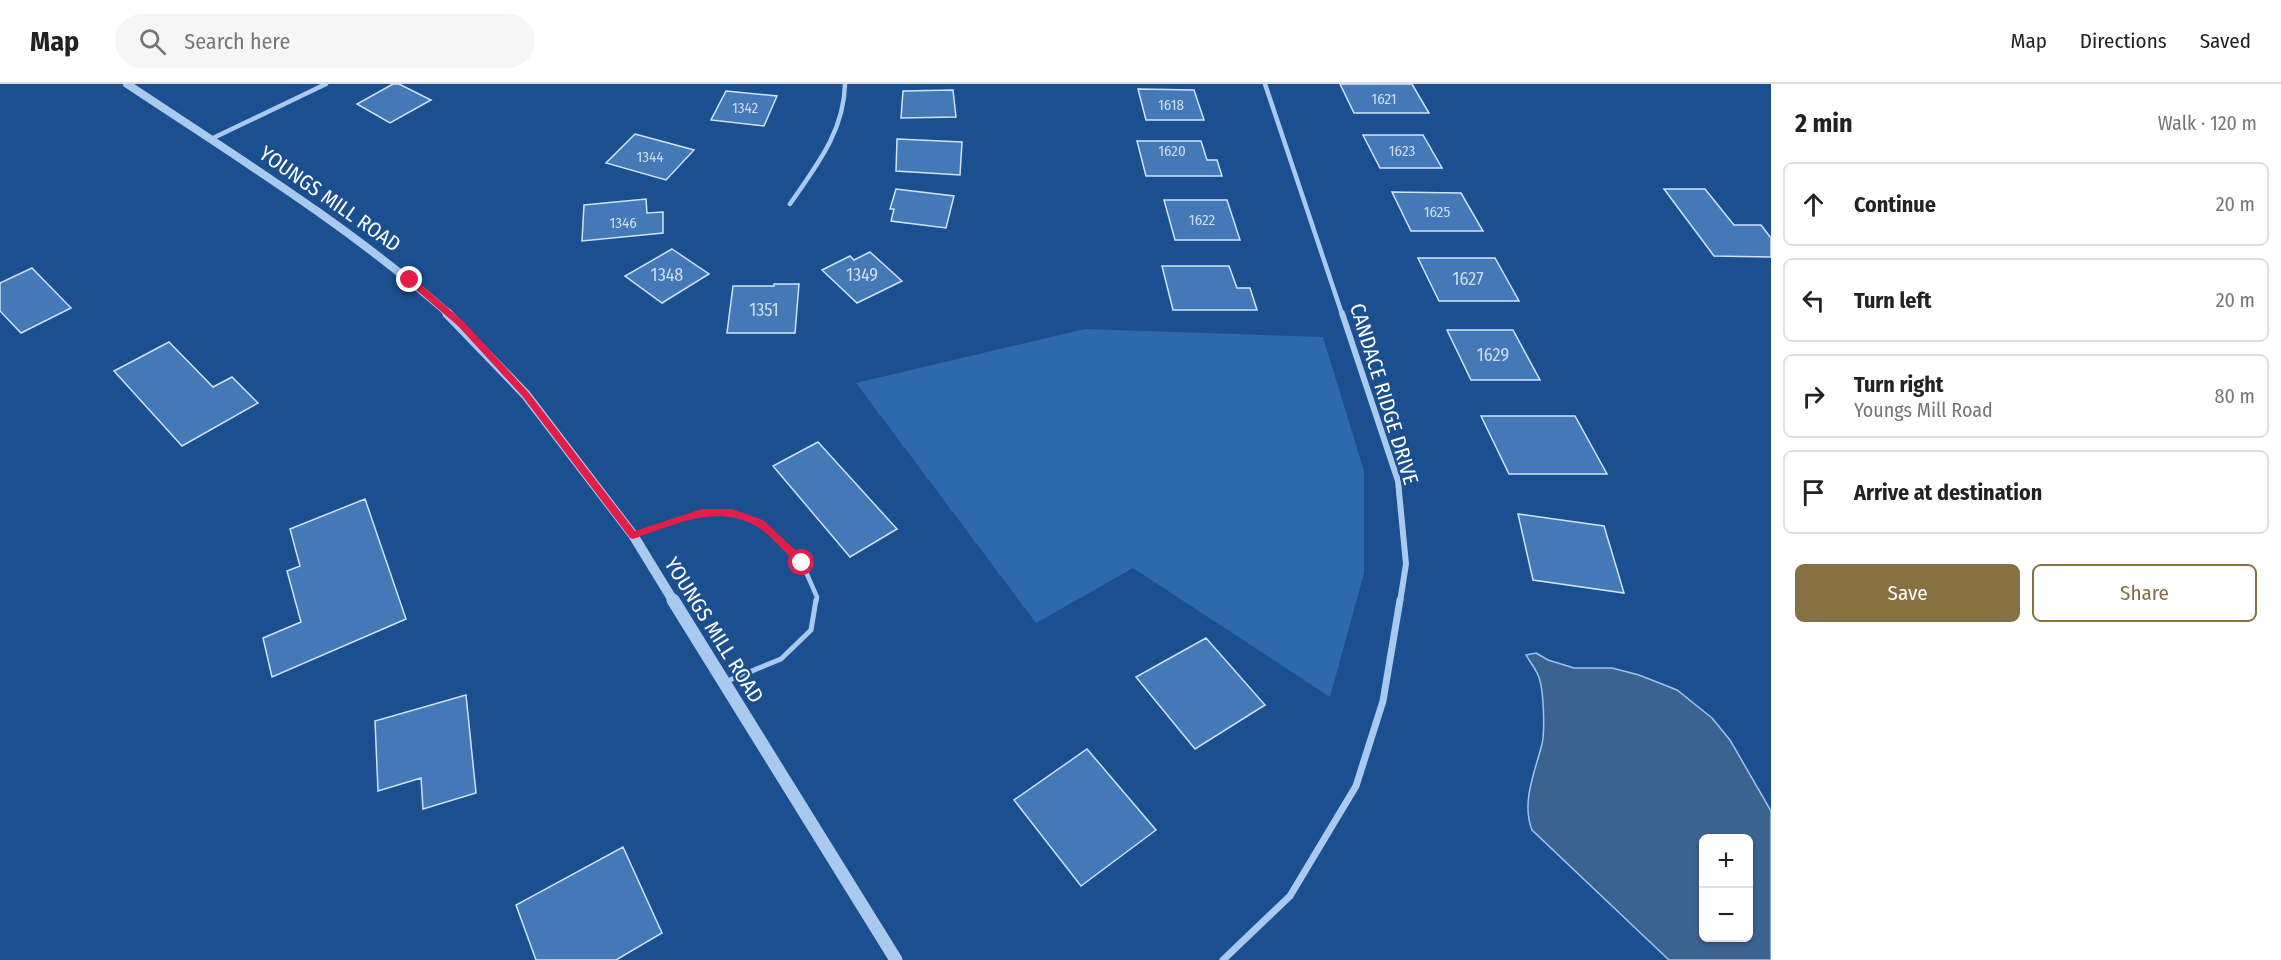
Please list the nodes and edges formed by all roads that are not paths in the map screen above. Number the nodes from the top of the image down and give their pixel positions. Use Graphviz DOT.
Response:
graph roads {
  1 [pos="127,84"];
  2 [pos="326,84"];
  3 [pos="845,84"];
  4 [pos="1265,84"];
  5 [pos="211,139"];
  6 [pos="790,204"];
  7 [pos="633,535"];
  8 [pos="723,683"];
  9 [pos="896,960"];
  10 [pos="1223,960"];
  1 -- 5 [label="street, YOUNGS MILL ROAD"];
  2 -- 5 [label="street"];
  3 -- 6 [label="street"];
  4 -- 10 [label="street, CANDACE RIDGE DRIVE"];
  5 -- 7 [label="street, YOUNGS MILL ROAD"];
  7 -- 8 [label="street, YOUNGS MILL ROAD"];
  7 -- 8 [label="lane"];
  8 -- 9 [label="street, YOUNGS MILL ROAD"];
}
